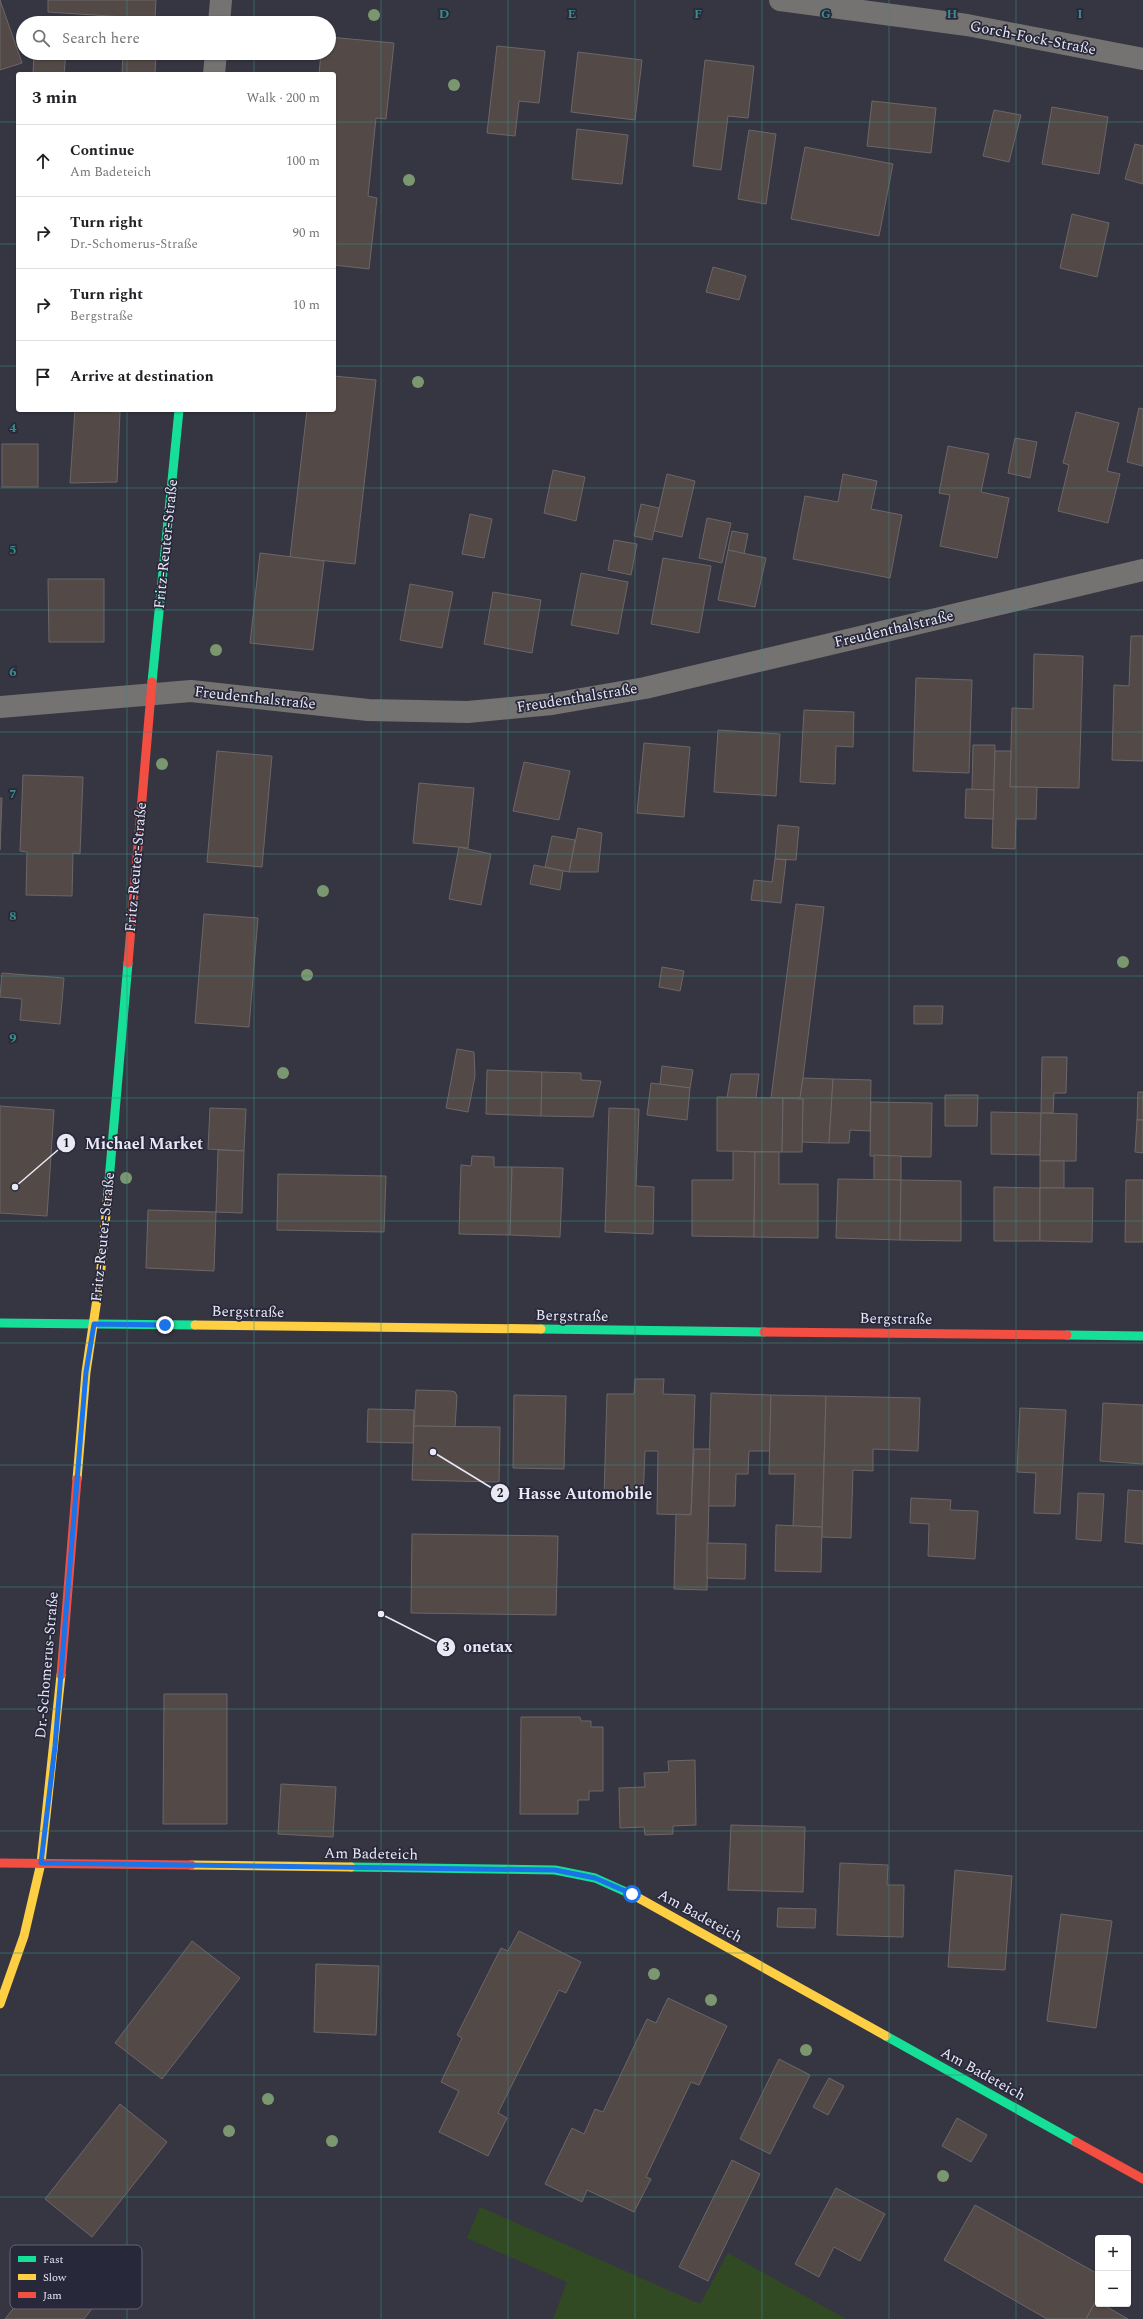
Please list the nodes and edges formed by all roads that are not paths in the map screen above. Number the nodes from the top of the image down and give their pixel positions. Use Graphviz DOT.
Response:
graph roads {
  1 [pos="221,0"];
  2 [pos="780,0"];
  3 [pos="220,16"];
  4 [pos="1143,59"];
  5 [pos="215,60"];
  6 [pos="214,72"];
  7 [pos="179,412"];
  8 [pos="1143,570"];
  9 [pos="151,695"];
  10 [pos="0,707"];
  11 [pos="0,1323"];
  12 [pos="94,1324"];
  13 [pos="1143,1336"];
  14 [pos="0,1863"];
  15 [pos="41,1863"];
  16 [pos="0,2004"];
  17 [pos="1143,2179"];
  1 -- 3 [label="street"];
  2 -- 4 [label="street, Gorch-Fock-Straße"];
  5 -- 6 [label="street"];
  7 -- 9 [label="street, Fritz-Reuter-Straße"];
  8 -- 9 [label="street, Freudenthalstraße"];
  9 -- 10 [label="street, Freudenthalstraße"];
  9 -- 12 [label="street, Fritz-Reuter-Straße"];
  11 -- 12 [label="street, Bergstraße"];
  12 -- 13 [label="street, Bergstraße"];
  12 -- 15 [label="street, Dr.-Schomerus-Straße"];
  14 -- 15 [label="street, Am Badeteich"];
  15 -- 16 [label="street, Dr.-Schomerus-Straße"];
  15 -- 17 [label="street, Am Badeteich"];
}
